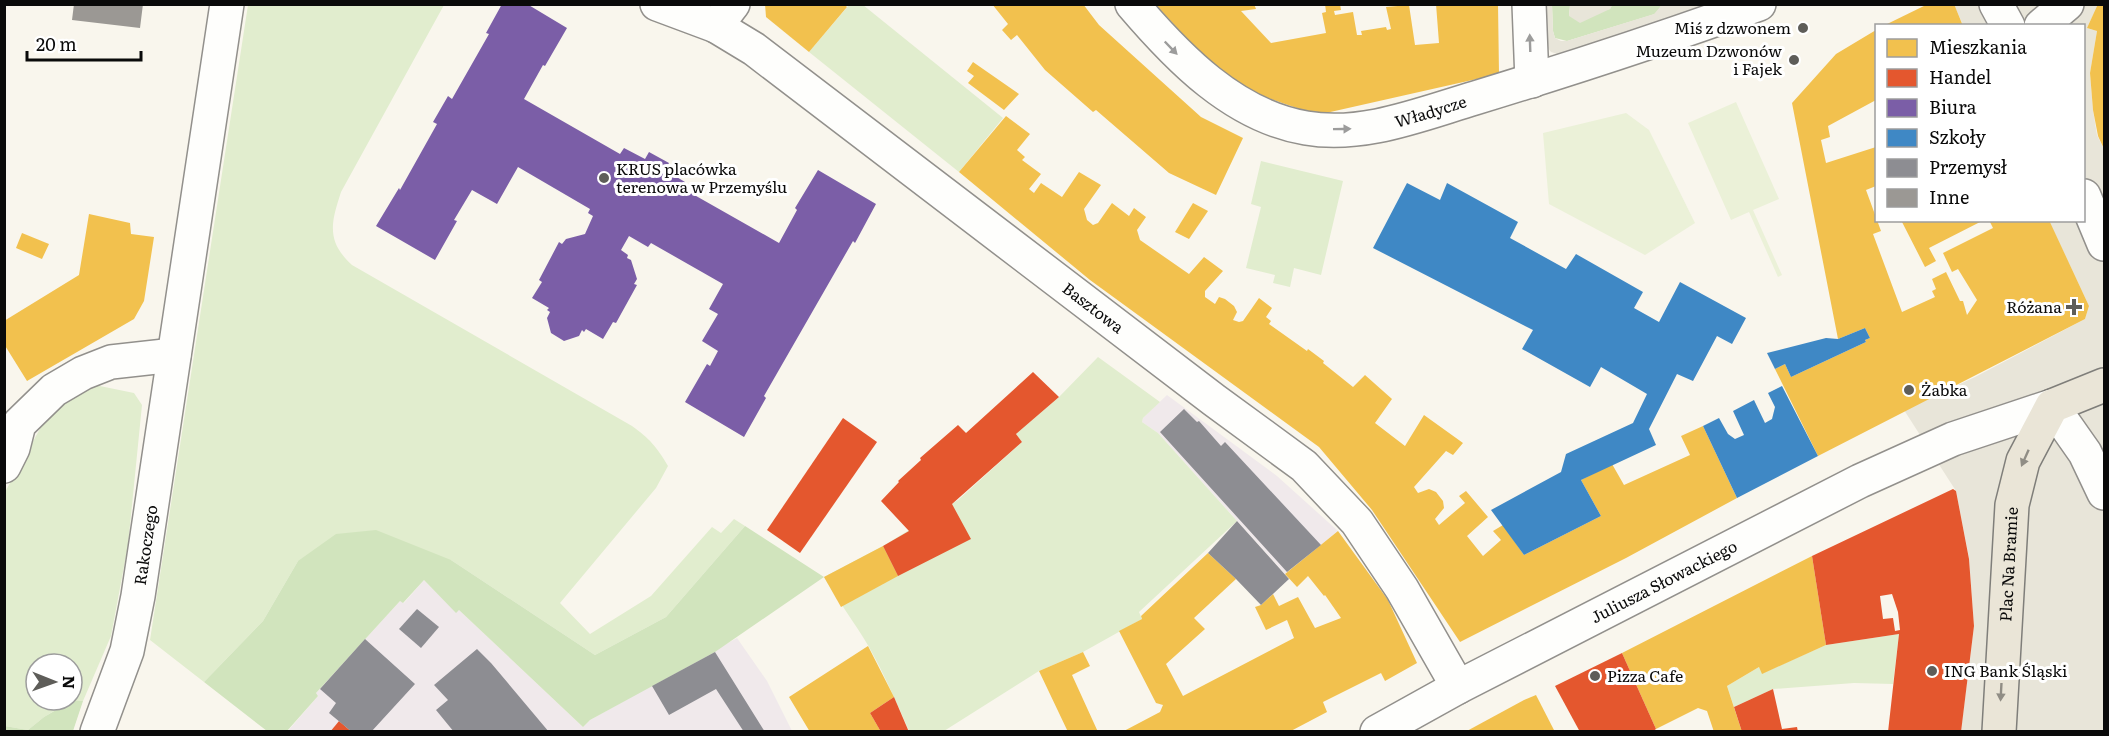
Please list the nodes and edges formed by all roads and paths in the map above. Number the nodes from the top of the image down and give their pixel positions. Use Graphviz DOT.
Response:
graph roads {
  1 [pos="227,4"];
  2 [pos="657,4"];
  3 [pos="1132,4"];
  4 [pos="1529,4"];
  5 [pos="1759,4"];
  6 [pos="1996,4"];
  7 [pos="2067,4"];
  8 [pos="725,15"];
  9 [pos="2006,24"];
  10 [pos="2043,24"];
  11 [pos="1527,82"];
  12 [pos="2085,198"];
  13 [pos="2104,244"];
  14 [pos="174,355"];
  15 [pos="2104,385"];
  16 [pos="2052,406"];
  17 [pos="4,466"];
  18 [pos="2104,493"];
  19 [pos="1458,687"];
  20 [pos="97,732"];
  21 [pos="1377,732"];
  22 [pos="1999,732"];
  1 -- 14 [label="street, Rakoczego"];
  2 -- 8 [label="street, Basztowa"];
  3 -- 11 [label="street, Władycze, one-way"];
  11 -- 4 [label="street, one-way"];
  5 -- 11 [label="street, Władycze"];
  6 -- 9 [label="street"];
  7 -- 10 [label="street"];
  8 -- 19 [label="street, Basztowa"];
  12 -- 13 [label="street"];
  14 -- 17 [label="street"];
  14 -- 20 [label="street, Rakoczego"];
  15 -- 16 [label="main road"];
  16 -- 18 [label="street"];
  16 -- 19 [label="street, Juliusza Słowackiego"];
  16 -- 22 [label="main road, Plac Na Bramie, one-way"];
  19 -- 21 [label="street, Juliusza Słowackiego"];
}
